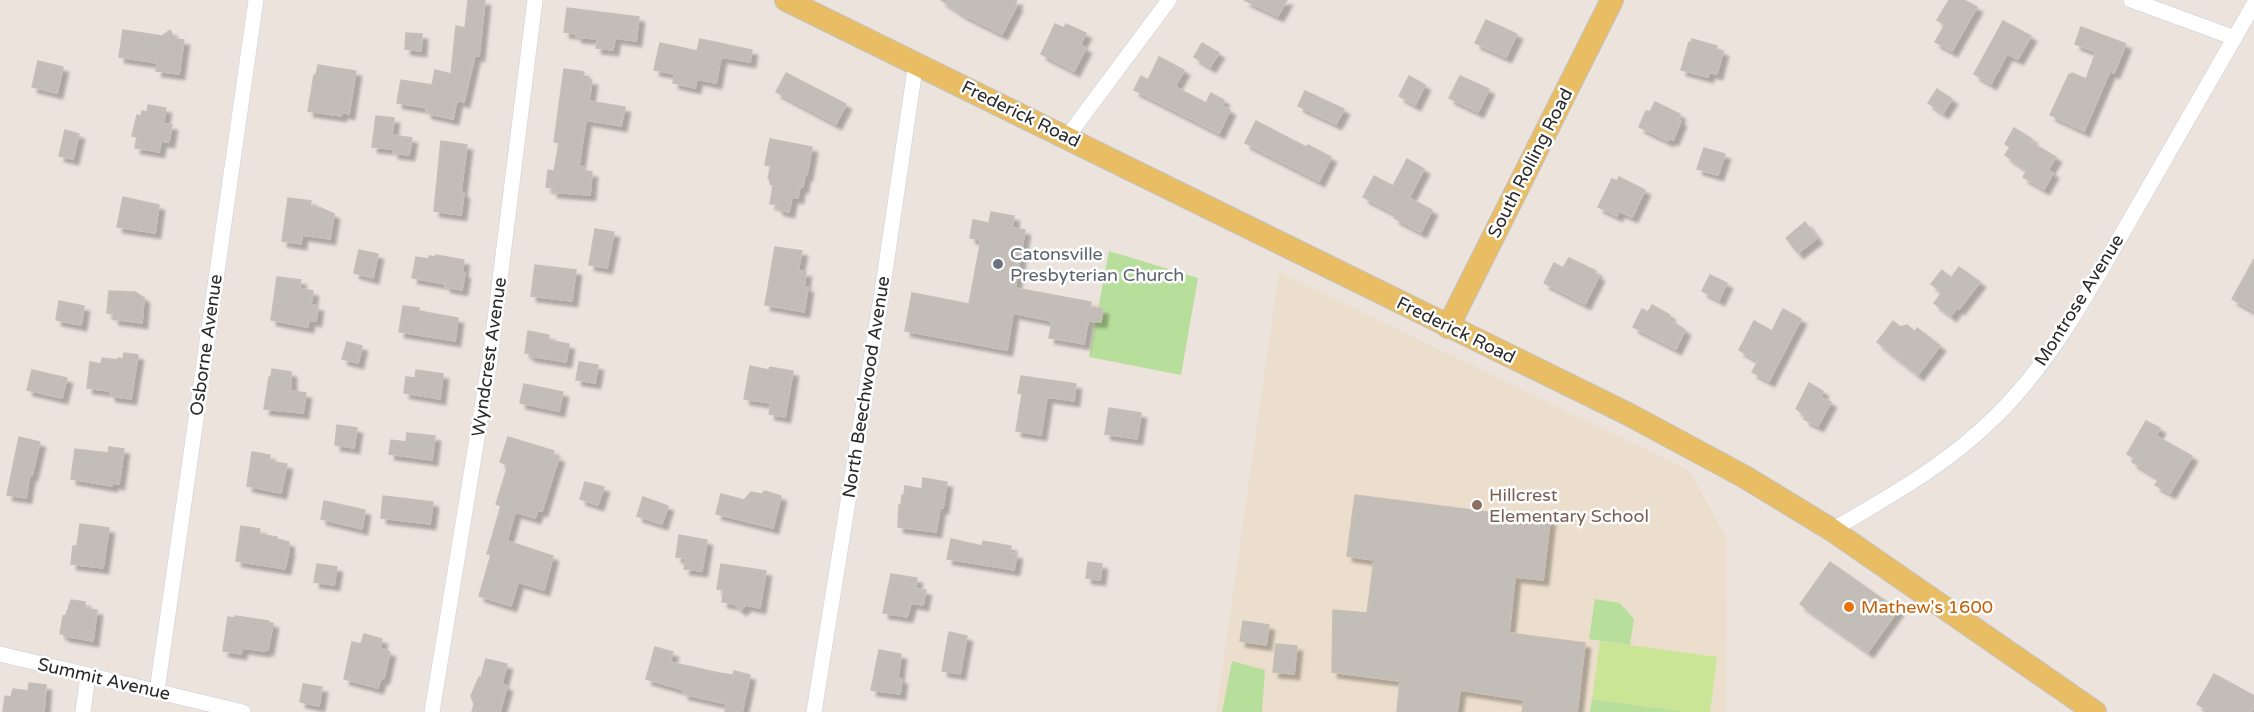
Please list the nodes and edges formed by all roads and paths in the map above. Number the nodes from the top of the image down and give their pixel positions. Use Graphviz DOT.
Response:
graph roads {
  1 [pos="256,0"];
  2 [pos="535,0"];
  3 [pos="786,0"];
  4 [pos="1169,0"];
  5 [pos="1612,0"];
  6 [pos="2131,0"];
  7 [pos="2254,4"];
  8 [pos="2235,38"];
  9 [pos="916,62"];
  10 [pos="1067,137"];
  11 [pos="1448,327"];
  12 [pos="1832,530"];
  13 [pos="0,654"];
  14 [pos="88,675"];
  15 [pos="157,691"];
  16 [pos="83,712"];
  17 [pos="243,712"];
  18 [pos="432,712"];
  19 [pos="814,712"];
  20 [pos="2095,712"];
  1 -- 15 [label="street, Osborne Avenue"];
  2 -- 18 [label="street, Wyndcrest Avenue"];
  3 -- 9 [label="main road, Frederick Road"];
  4 -- 10 [label="street"];
  5 -- 11 [label="main road, South Rolling Road"];
  6 -- 8 [label="street"];
  7 -- 8 [label="street, Montrose Avenue"];
  8 -- 12 [label="street, Montrose Avenue"];
  9 -- 10 [label="main road, Frederick Road"];
  9 -- 19 [label="street, North Beechwood Avenue"];
  10 -- 11 [label="main road, Frederick Road"];
  11 -- 12 [label="main road, Frederick Road"];
  12 -- 20 [label="main road, Frederick Road"];
  13 -- 14 [label="street, Summit Avenue"];
  14 -- 15 [label="street, Summit Avenue"];
  14 -- 16 [label="street"];
  15 -- 17 [label="street, Summit Avenue"];
}
